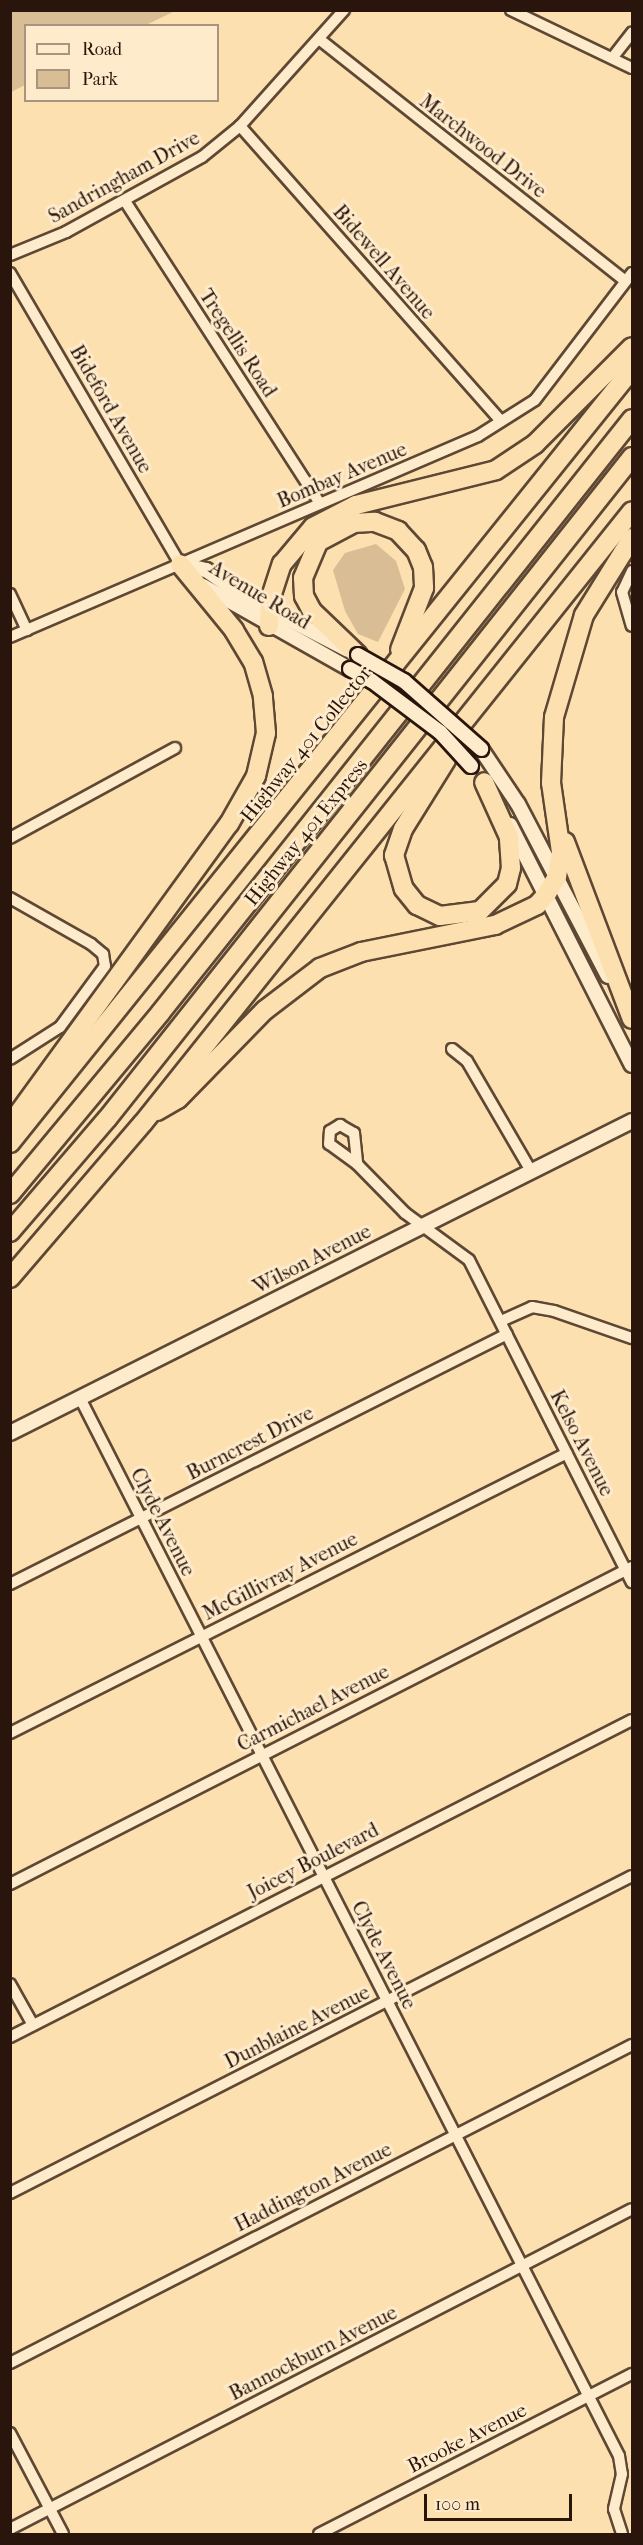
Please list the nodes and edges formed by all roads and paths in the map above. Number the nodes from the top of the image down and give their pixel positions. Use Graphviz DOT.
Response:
graph roads {
  1 [pos="344,10"];
  2 [pos="511,10"];
  3 [pos="633,33"];
  4 [pos="319,39"];
  5 [pos="613,57"];
  6 [pos="633,68"];
  7 [pos="240,126"];
  8 [pos="125,201"];
  9 [pos="10,255"];
  10 [pos="10,273"];
  11 [pos="629,277"];
  12 [pos="633,347"];
  13 [pos="633,369"];
  14 [pos="633,420"];
  15 [pos="501,421"];
  16 [pos="633,457"];
  17 [pos="320,504"];
  18 [pos="633,511"];
  19 [pos="633,538"];
  20 [pos="180,564"];
  21 [pos="633,571"];
  22 [pos="10,594"];
  23 [pos="268,618"];
  24 [pos="633,626"];
  25 [pos="27,630"];
  26 [pos="10,637"];
  27 [pos="354,662"];
  28 [pos="375,694"];
  29 [pos="457,732"];
  30 [pos="175,748"];
  31 [pos="484,782"];
  32 [pos="557,819"];
  33 [pos="10,838"];
  34 [pos="557,877"];
  35 [pos="546,895"];
  36 [pos="10,898"];
  37 [pos="633,1022"];
  38 [pos="452,1049"];
  39 [pos="10,1059"];
  40 [pos="633,1065"];
  41 [pos="148,1116"];
  42 [pos="633,1121"];
  43 [pos="10,1125"];
  44 [pos="10,1143"];
  45 [pos="357,1164"];
  46 [pos="531,1171"];
  47 [pos="10,1194"];
  48 [pos="424,1223"];
  49 [pos="10,1232"];
  50 [pos="10,1278"];
  51 [pos="501,1321"];
  52 [pos="507,1334"];
  53 [pos="633,1338"];
  54 [pos="80,1398"];
  55 [pos="10,1433"];
  56 [pos="567,1453"];
  57 [pos="141,1518"];
  58 [pos="630,1568"];
  59 [pos="633,1582"];
  60 [pos="10,1584"];
  61 [pos="201,1636"];
  62 [pos="633,1720"];
  63 [pos="10,1733"];
  64 [pos="261,1754"];
  65 [pos="323,1876"];
  66 [pos="633,1876"];
  67 [pos="10,1884"];
  68 [pos="10,1984"];
  69 [pos="388,2001"];
  70 [pos="33,2025"];
  71 [pos="10,2037"];
  72 [pos="633,2045"];
  73 [pos="457,2133"];
  74 [pos="10,2193"];
  75 [pos="633,2209"];
  76 [pos="521,2267"];
  77 [pos="10,2363"];
  78 [pos="633,2374"];
  79 [pos="588,2396"];
  80 [pos="10,2433"];
  81 [pos="49,2508"];
  82 [pos="10,2529"];
  83 [pos="63,2535"];
  84 [pos="319,2535"];
  85 [pos="622,2535"];
  1 -- 4 [label="street, Sandringham Drive"];
  2 -- 5 [label="street"];
  3 -- 5 [label="street"];
  4 -- 7 [label="street, Sandringham Drive"];
  4 -- 11 [label="street, Marchwood Drive"];
  5 -- 6 [label="street"];
  7 -- 8 [label="street, Sandringham Drive"];
  7 -- 15 [label="street, Bidewell Avenue"];
  8 -- 9 [label="street, Sandringham Drive"];
  8 -- 17 [label="street, Tregellis Road"];
  10 -- 20 [label="street, Bideford Avenue"];
  11 -- 15 [label="street, Bombay Avenue"];
  12 -- 23 [label="highway"];
  13 -- 28 [label="highway, Highway 401 Collector"];
  14 -- 47 [label="highway, Highway 401 Express"];
  15 -- 17 [label="street, Bombay Avenue"];
  16 -- 49 [label="highway, Highway 401 Express"];
  17 -- 20 [label="street, Bombay Avenue"];
  18 -- 29 [label="highway"];
  19 -- 32 [label="highway"];
  20 -- 23 [label="main road, Avenue Road"];
  20 -- 25 [label="street, Bombay Avenue"];
  20 -- 43 [label="highway"];
  21 -- 24 [label="street"];
  22 -- 25 [label="street"];
  23 -- 27 [label="main road, Avenue Road"];
  25 -- 26 [label="street, Bombay Avenue"];
  27 -- 28 [label="highway"];
  27 -- 31 [label="main road, Avenue Road, bridge"];
  27 -- 34 [label="main road, Avenue Road, bridge"];
  28 -- 44 [label="highway, Highway 401 Collector"];
  29 -- 31 [label="highway"];
  29 -- 41 [label="highway"];
  30 -- 33 [label="street"];
  31 -- 35 [label="main road, Avenue Road"];
  32 -- 34 [label="highway"];
  32 -- 37 [label="highway"];
  34 -- 35 [label="highway"];
  34 -- 37 [label="main road, Avenue Road"];
  35 -- 40 [label="main road, Avenue Road"];
  35 -- 41 [label="highway"];
  36 -- 39 [label="street"];
  38 -- 46 [label="street"];
  41 -- 50 [label="highway"];
  42 -- 46 [label="main road, Wilson Avenue"];
  45 -- 48 [label="street, Kelso Avenue"];
  46 -- 48 [label="main road, Wilson Avenue"];
  48 -- 51 [label="street, Kelso Avenue"];
  48 -- 54 [label="main road, Wilson Avenue"];
  51 -- 52 [label="street, Kelso Avenue"];
  51 -- 53 [label="street"];
  52 -- 56 [label="street, Kelso Avenue"];
  52 -- 57 [label="street, Burncrest Drive"];
  54 -- 55 [label="main road, Wilson Avenue"];
  54 -- 57 [label="street, Clyde Avenue"];
  56 -- 58 [label="street, Kelso Avenue"];
  56 -- 61 [label="street, McGillivray Avenue"];
  57 -- 60 [label="street, Burncrest Drive"];
  57 -- 61 [label="street, Clyde Avenue"];
  58 -- 59 [label="street, Kelso Avenue"];
  58 -- 64 [label="street, Carmichael Avenue"];
  61 -- 63 [label="street, McGillivray Avenue"];
  61 -- 64 [label="street, Clyde Avenue"];
  62 -- 65 [label="street, Joicey Boulevard"];
  64 -- 65 [label="street, Clyde Avenue"];
  64 -- 67 [label="street, Carmichael Avenue"];
  65 -- 69 [label="street, Clyde Avenue"];
  65 -- 70 [label="street, Joicey Boulevard"];
  66 -- 69 [label="street, Dunblaine Avenue"];
  68 -- 70 [label="street"];
  69 -- 73 [label="street, Clyde Avenue"];
  69 -- 74 [label="street, Dunblaine Avenue"];
  70 -- 71 [label="street, Joicey Boulevard"];
  72 -- 73 [label="street, Haddington Avenue"];
  73 -- 76 [label="street, Clyde Avenue"];
  73 -- 77 [label="street, Haddington Avenue"];
  75 -- 76 [label="street, Bannockburn Avenue"];
  76 -- 79 [label="street, Clyde Avenue"];
  76 -- 81 [label="street, Bannockburn Avenue"];
  78 -- 79 [label="street, Brooke Avenue"];
  79 -- 84 [label="street, Brooke Avenue"];
  79 -- 85 [label="street, Clyde Avenue"];
  80 -- 81 [label="street"];
  81 -- 82 [label="street, Bannockburn Avenue"];
  81 -- 83 [label="street"];
}
